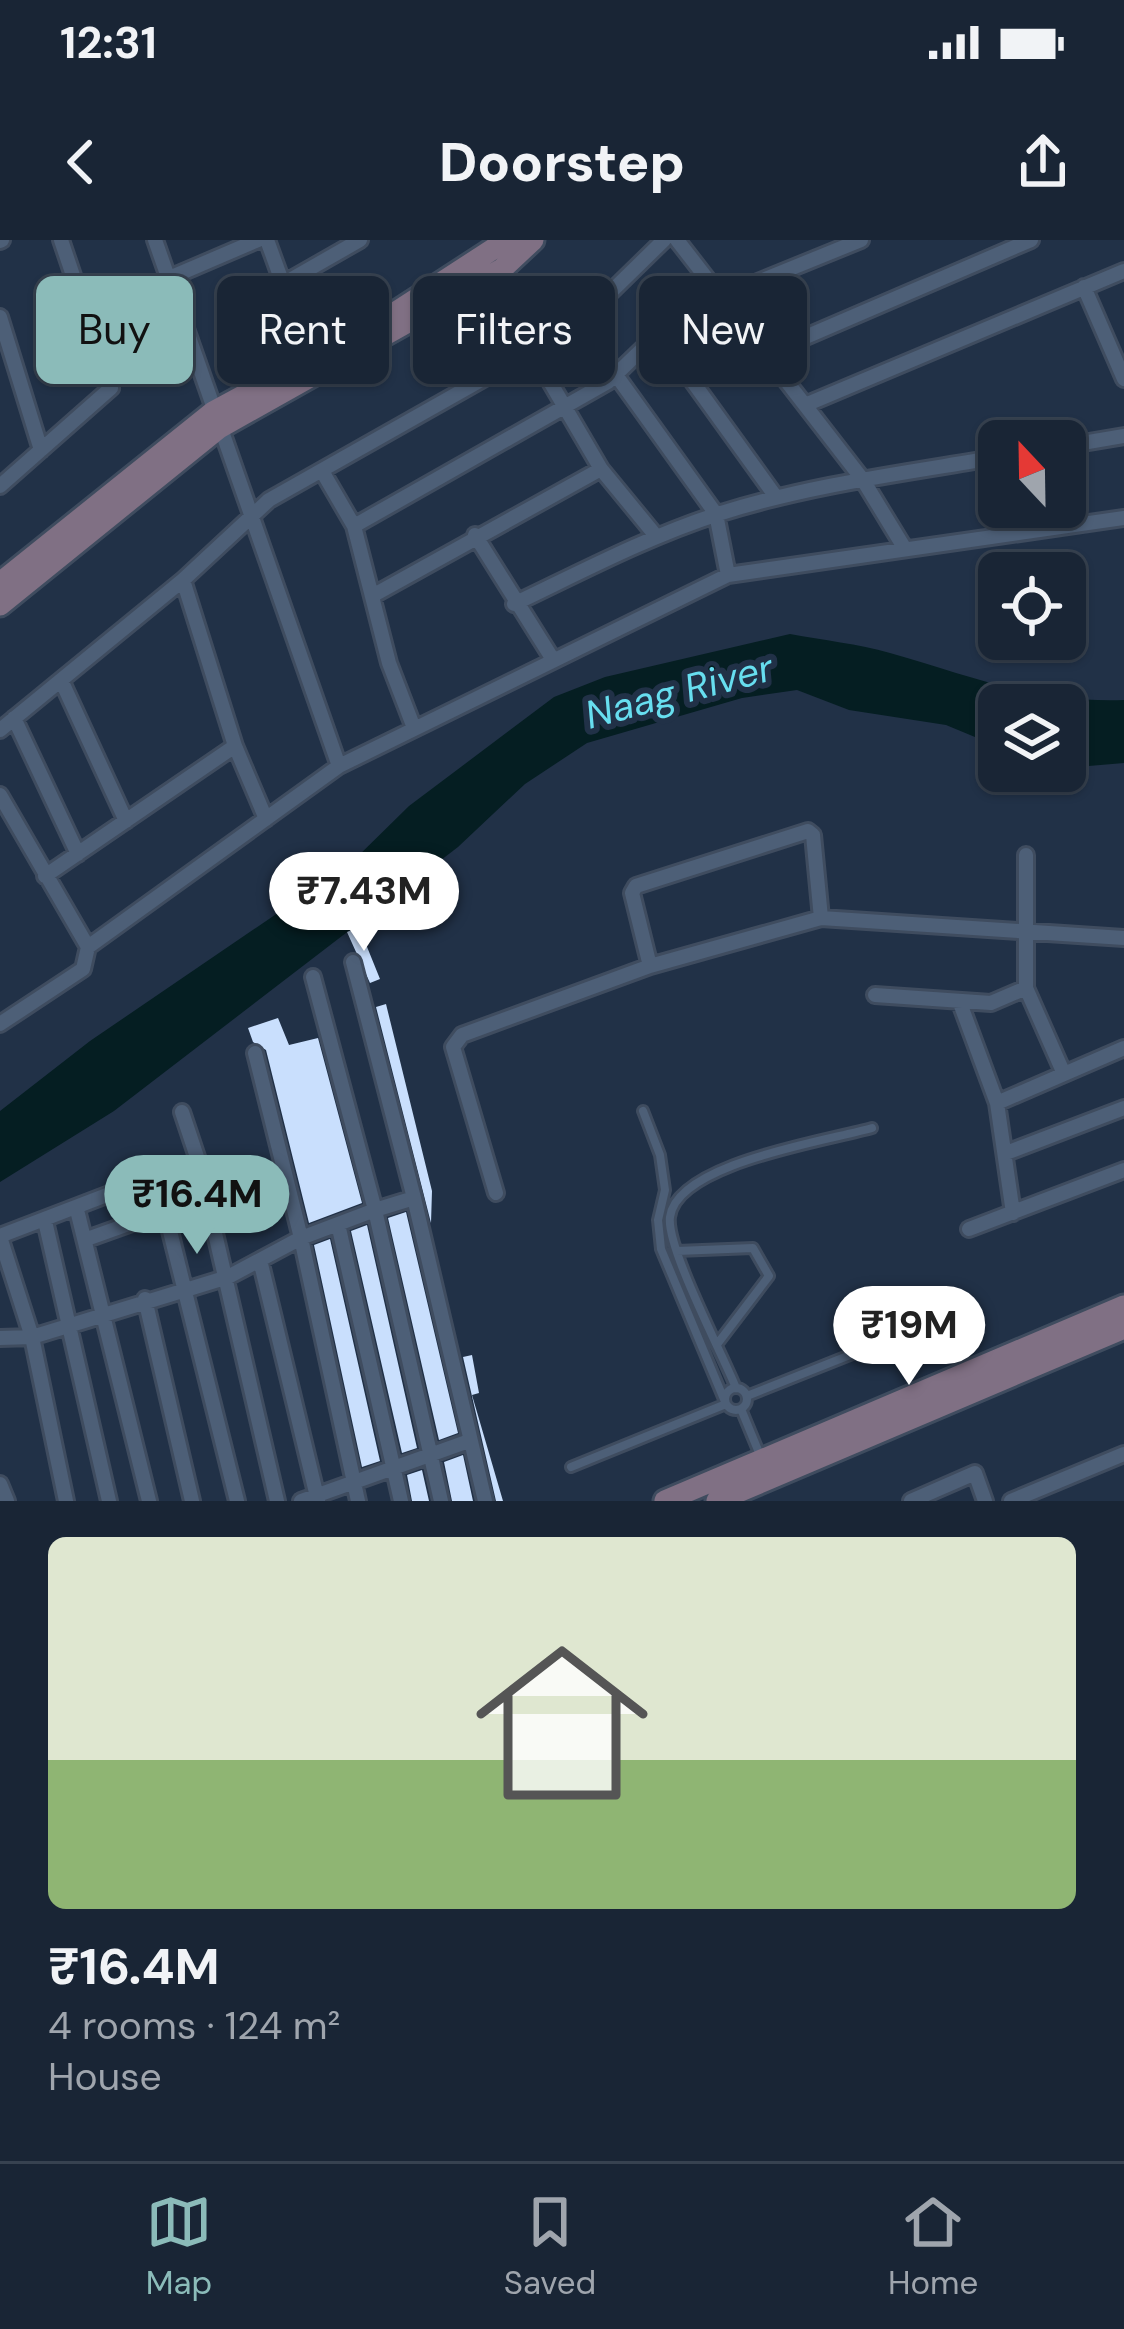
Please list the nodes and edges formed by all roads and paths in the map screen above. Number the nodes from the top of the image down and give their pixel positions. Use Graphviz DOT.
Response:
graph roads {
  1 [pos="61,240"];
  2 [pos="155,240"];
  3 [pos="258,240"];
  4 [pos="267,240"];
  5 [pos="360,240"];
  6 [pos="507,240"];
  7 [pos="533,240"];
  8 [pos="664,240"];
  9 [pos="677,240"];
  10 [pos="861,240"];
  11 [pos="1031,240"];
  12 [pos="1124,271"];
  13 [pos="166,276"];
  14 [pos="174,276"];
  15 [pos="705,276"];
  16 [pos="773,276"];
  17 [pos="1084,287"];
  18 [pos="615,288"];
  19 [pos="0,317"];
  20 [pos="807,336"];
  21 [pos="193,354"];
  22 [pos="639,354"];
  23 [pos="17,364"];
  24 [pos="616,375"];
  25 [pos="0,378"];
  26 [pos="1124,379"];
  27 [pos="474,384"];
  28 [pos="551,384"];
  29 [pos="694,384"];
  30 [pos="789,384"];
  31 [pos="805,405"];
  32 [pos="564,408"];
  33 [pos="216,420"];
  34 [pos="1124,436"];
  35 [pos="1086,442"];
  36 [pos="41,450"];
  37 [pos="978,461"];
  38 [pos="601,469"];
  39 [pos="322,471"];
  40 [pos="863,480"];
  41 [pos="0,486"];
  42 [pos="776,497"];
  43 [pos="716,514"];
  44 [pos="1124,518"];
  45 [pos="253,519"];
  46 [pos="354,526"];
  47 [pos="475,535"];
  48 [pos="656,536"];
  49 [pos="905,549"];
  50 [pos="728,575"];
  51 [pos="183,580"];
  52 [pos="0,583"];
  53 [pos="372,596"];
  54 [pos="514,604"];
  55 [pos="0,605"];
  56 [pos="552,658"];
  57 [pos="61,680"];
  58 [pos="14,718"];
  59 [pos="414,728"];
  60 [pos="0,730"];
  61 [pos="236,746"];
  62 [pos="339,766"];
  63 [pos="0,795"];
  64 [pos="266,819"];
  65 [pos="126,821"];
  66 [pos="78,854"];
  67 [pos="1026,856"];
  68 [pos="45,876"];
  69 [pos="821,918"];
  70 [pos="1024,929"];
  71 [pos="1123,942"];
  72 [pos="88,946"];
  73 [pos="353,962"];
  74 [pos="650,966"];
  75 [pos="313,977"];
  76 [pos="1027,988"];
  77 [pos="875,995"];
  78 [pos="959,1003"];
  79 [pos="0,1024"];
  80 [pos="1124,1048"];
  81 [pos="255,1053"];
  82 [pos="1064,1074"];
  83 [pos="997,1103"];
  84 [pos="1124,1108"];
  85 [pos="643,1111"];
  86 [pos="182,1112"];
  87 [pos="872,1128"];
  88 [pos="1006,1153"];
  89 [pos="198,1160"];
  90 [pos="1124,1170"];
  91 [pos="496,1193"];
  92 [pos="207,1196"];
  93 [pos="414,1198"];
  94 [pos="77,1210"];
  95 [pos="165,1210"];
  96 [pos="375,1210"];
  97 [pos="1013,1213"];
  98 [pos="45,1221"];
  99 [pos="338,1224"];
  100 [pos="969,1229"];
  101 [pos="0,1237"];
  102 [pos="301,1238"];
  103 [pos="87,1239"];
  104 [pos="677,1251"];
  105 [pos="260,1260"];
  106 [pos="228,1277"];
  107 [pos="187,1288"];
  108 [pos="145,1299"];
  109 [pos="1124,1306"];
  110 [pos="104,1311"];
  111 [pos="943,1318"];
  112 [pos="70,1323"];
  113 [pos="1124,1328"];
  114 [pos="32,1337"];
  115 [pos="0,1338"];
  116 [pos="718,1343"];
  117 [pos="736,1388"];
  118 [pos="748,1396"];
  119 [pos="726,1404"];
  120 [pos="741,1409"];
  121 [pos="469,1442"];
  122 [pos="428,1453"];
  123 [pos="1124,1454"];
  124 [pos="761,1456"];
  125 [pos="393,1465"];
  126 [pos="572,1467"];
  127 [pos="353,1480"];
  128 [pos="0,1484"];
  129 [pos="312,1499"];
  130 [pos="7,1501"];
  131 [pos="66,1501"];
  132 [pos="109,1501"];
  133 [pos="148,1501"];
  134 [pos="192,1501"];
  135 [pos="238,1501"];
  136 [pos="277,1501"];
  137 [pos="358,1501"];
  138 [pos="401,1501"];
  139 [pos="441,1501"];
  140 [pos="485,1501"];
  141 [pos="665,1501"];
  142 [pos="717,1501"];
  143 [pos="911,1501"];
  144 [pos="985,1501"];
  145 [pos="1011,1501"];
  1 -- 36 [label="street"];
  2 -- 13 [label="street"];
  3 -- 14 [label="street"];
  4 -- 5 [label="street"];
  6 -- 33 [label="main road"];
  7 -- 33 [label="main road"];
  8 -- 18 [label="street"];
  9 -- 15 [label="street"];
  10 -- 16 [label="street"];
  11 -- 20 [label="street"];
  12 -- 17 [label="street"];
  17 -- 26 [label="street"];
  17 -- 31 [label="street"];
  19 -- 23 [label="street"];
  21 -- 33 [label="street"];
  22 -- 24 [label="street"];
  23 -- 25 [label="street"];
  23 -- 36 [label="street"];
  24 -- 32 [label="street"];
  24 -- 43 [label="street"];
  27 -- 39 [label="street"];
  28 -- 32 [label="street"];
  29 -- 42 [label="street"];
  30 -- 31 [label="street"];
  31 -- 40 [label="street"];
  32 -- 38 [label="street"];
  32 -- 46 [label="street"];
  33 -- 45 [label="street"];
  33 -- 52 [label="main road"];
  33 -- 55 [label="main road"];
  34 -- 35 [label="street"];
  36 -- 41 [label="street"];
  37 -- 40 [label="street"];
  38 -- 47 [label="street"];
  38 -- 48 [label="street"];
  39 -- 45 [label="street"];
  39 -- 46 [label="street"];
  40 -- 42 [label="street"];
  40 -- 49 [label="street"];
  42 -- 43 [label="street"];
  43 -- 48 [label="street"];
  43 -- 50 [label="street"];
  44 -- 49 [label="street"];
  45 -- 51 [label="street"];
  45 -- 62 [label="street"];
  46 -- 53 [label="street"];
  47 -- 53 [label="street"];
  47 -- 54 [label="street"];
  48 -- 54 [label="street"];
  49 -- 50 [label="street"];
  50 -- 56 [label="street"];
  51 -- 57 [label="street"];
  51 -- 61 [label="street"];
  53 -- 59 [label="street"];
  54 -- 56 [label="street"];
  56 -- 59 [label="street"];
  57 -- 58 [label="street"];
  57 -- 65 [label="street"];
  58 -- 60 [label="street"];
  58 -- 66 [label="street"];
  59 -- 62 [label="street"];
  61 -- 64 [label="street"];
  61 -- 65 [label="street"];
  62 -- 64 [label="street"];
  63 -- 68 [label="street"];
  64 -- 72 [label="street"];
  65 -- 66 [label="street"];
  66 -- 68 [label="street"];
  67 -- 70 [label="street"];
  68 -- 72 [label="street"];
  69 -- 70 [label="street"];
  69 -- 74 [label="street"];
  69 -- 74 [label="street"];
  70 -- 71 [label="street"];
  70 -- 76 [label="street"];
  72 -- 79 [label="street"];
  73 -- 93 [label="street"];
  74 -- 91 [label="street"];
  75 -- 96 [label="street"];
  76 -- 78 [label="street"];
  76 -- 82 [label="street"];
  77 -- 78 [label="street"];
  78 -- 83 [label="street"];
  80 -- 82 [label="street"];
  81 -- 102 [label="street"];
  82 -- 83 [label="street"];
  83 -- 88 [label="street"];
  84 -- 88 [label="street"];
  85 -- 119 [label="lane"];
  86 -- 89 [label="street"];
  87 -- 104 [label="lane"];
  88 -- 97 [label="street"];
  89 -- 92 [label="street"];
  89 -- 94 [label="street"];
  90 -- 97 [label="street"];
  92 -- 95 [label="street"];
  92 -- 106 [label="street"];
  93 -- 96 [label="street"];
  93 -- 121 [label="street"];
  94 -- 98 [label="street"];
  94 -- 103 [label="street"];
  95 -- 103 [label="street"];
  95 -- 107 [label="street"];
  96 -- 99 [label="street"];
  96 -- 122 [label="street"];
  97 -- 100 [label="street"];
  98 -- 101 [label="street"];
  98 -- 112 [label="street"];
  99 -- 102 [label="street"];
  99 -- 125 [label="street"];
  101 -- 114 [label="street"];
  102 -- 105 [label="street"];
  102 -- 127 [label="street"];
  103 -- 110 [label="street"];
  104 -- 116 [label="lane"];
  104 -- 116 [label="lane"];
  105 -- 106 [label="street"];
  105 -- 129 [label="street"];
  106 -- 107 [label="street"];
  106 -- 136 [label="street"];
  107 -- 108 [label="street"];
  107 -- 135 [label="street"];
  108 -- 110 [label="street"];
  108 -- 134 [label="street"];
  109 -- 124 [label="main road"];
  110 -- 112 [label="street"];
  110 -- 133 [label="street"];
  111 -- 118 [label="lane"];
  112 -- 114 [label="street"];
  112 -- 132 [label="street"];
  113 -- 142 [label="main road"];
  114 -- 115 [label="street"];
  114 -- 131 [label="street"];
  116 -- 117 [label="lane"];
  117 -- 118 [label="lane"];
  117 -- 119 [label="lane"];
  118 -- 120 [label="lane"];
  119 -- 120 [label="lane"];
  119 -- 126 [label="lane"];
  120 -- 124 [label="lane"];
  121 -- 122 [label="street"];
  121 -- 140 [label="street"];
  122 -- 125 [label="street"];
  122 -- 139 [label="street"];
  123 -- 145 [label="street"];
  124 -- 141 [label="main road"];
  125 -- 127 [label="street"];
  125 -- 138 [label="street"];
  127 -- 129 [label="street"];
  127 -- 137 [label="street"];
  128 -- 130 [label="street"];
  143 -- 144 [label="street"];
}
